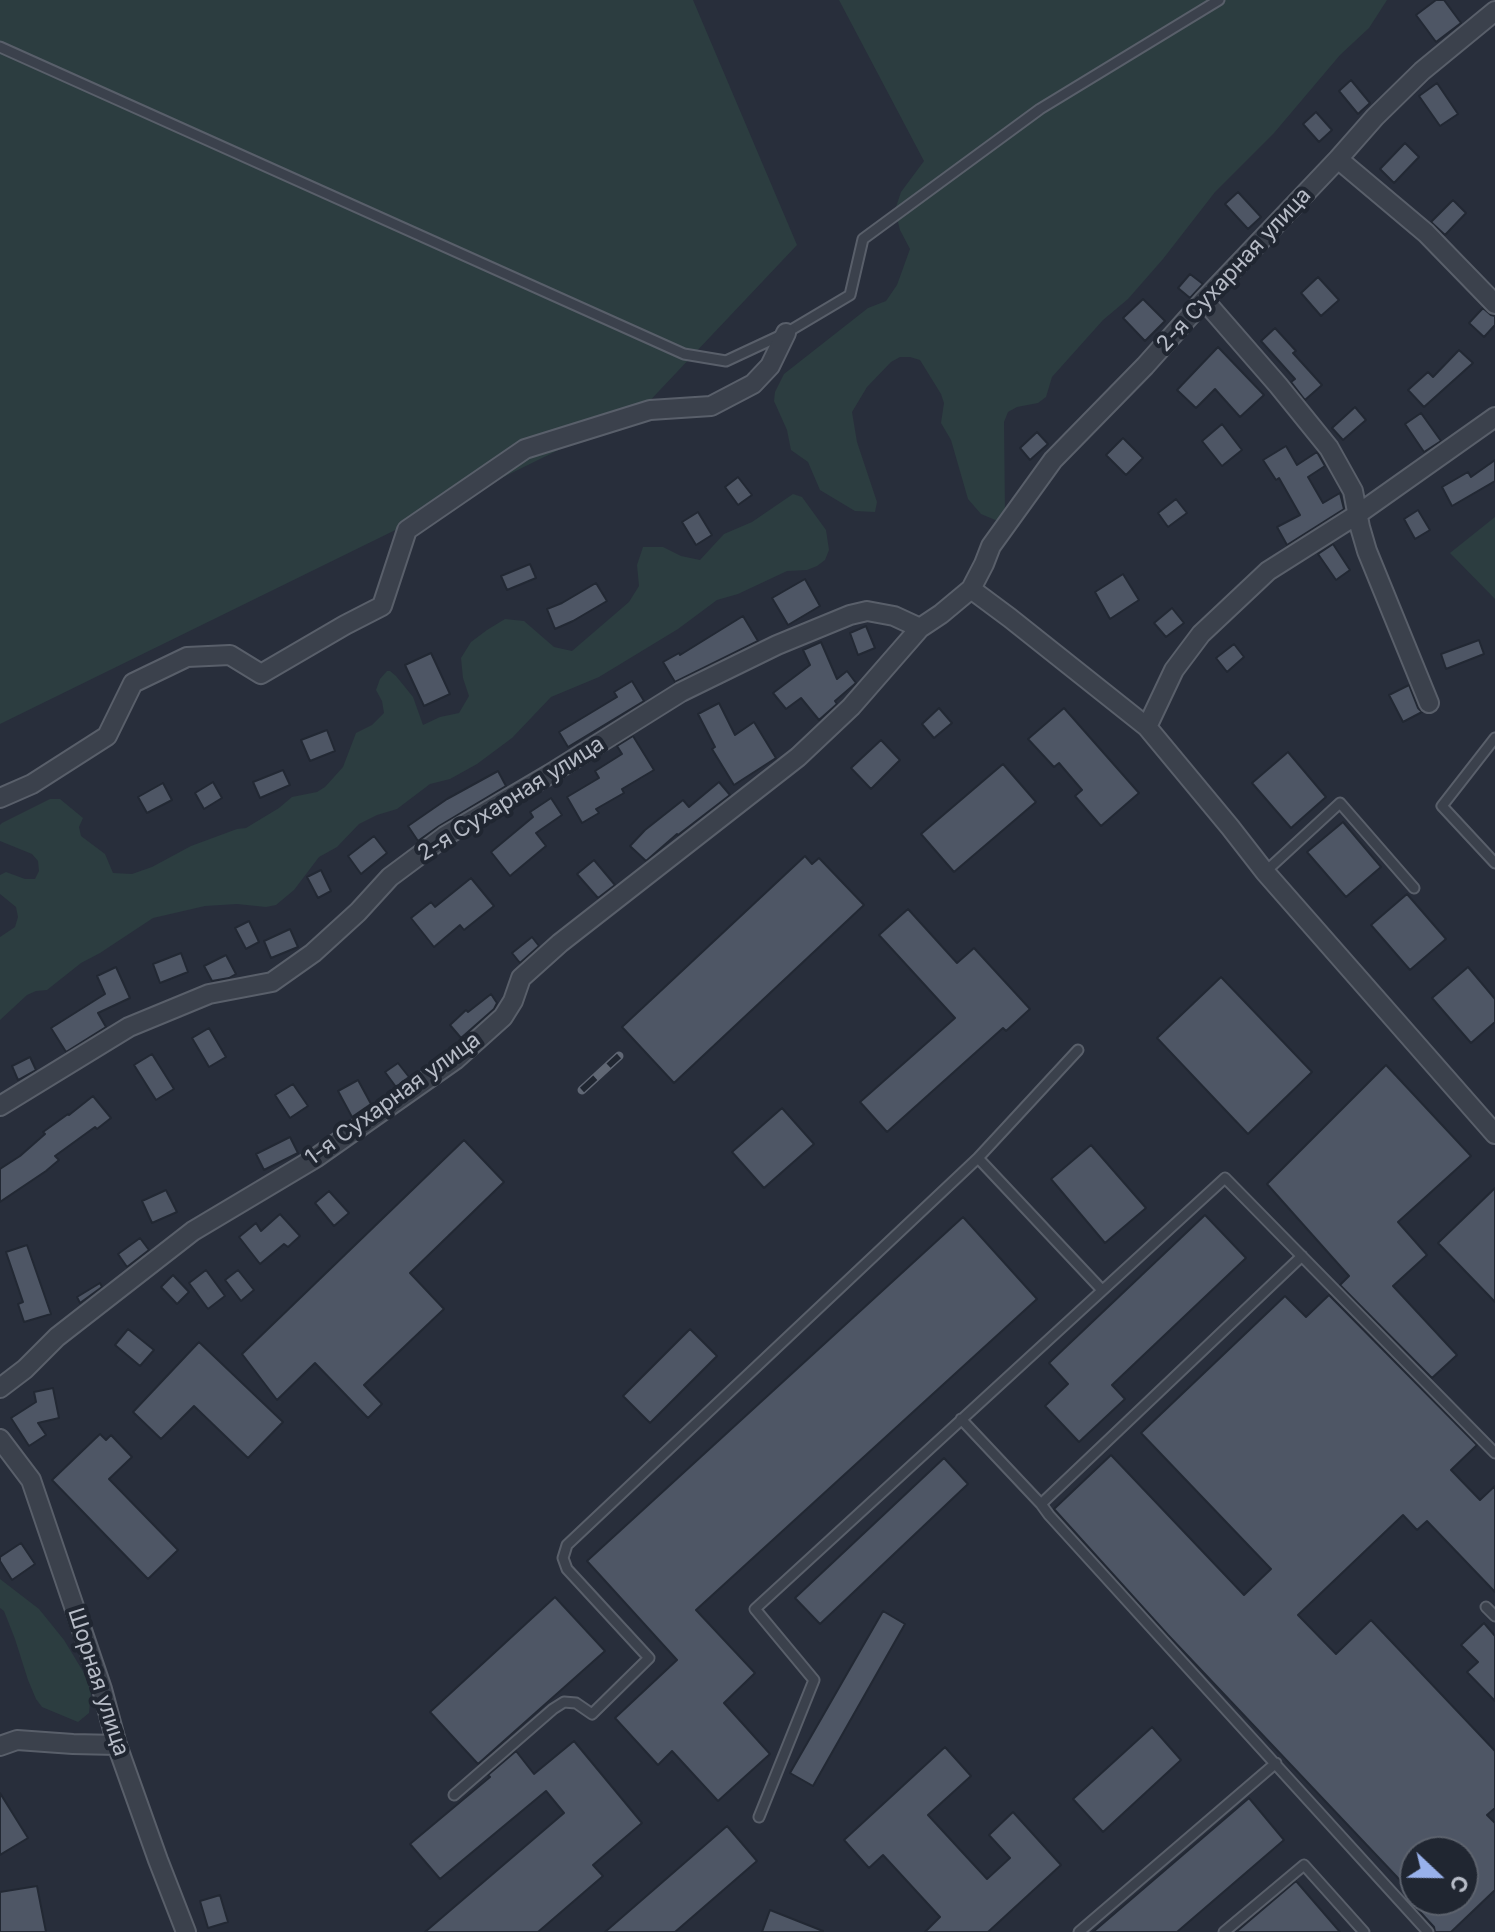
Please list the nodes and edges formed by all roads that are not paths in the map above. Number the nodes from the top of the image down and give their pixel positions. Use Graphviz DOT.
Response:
graph roads {
  1 [pos="1219,0"];
  2 [pos="1495,11"];
  3 [pos="0,47"];
  4 [pos="1338,159"];
  5 [pos="1204,300"];
  6 [pos="1495,304"];
  7 [pos="786,333"];
  8 [pos="1495,417"];
  9 [pos="1358,514"];
  10 [pos="971,589"];
  11 [pos="920,628"];
  12 [pos="1429,703"];
  13 [pos="1147,727"];
  14 [pos="1495,738"];
  15 [pos="0,798"];
  16 [pos="1495,863"];
  17 [pos="1265,872"];
  18 [pos="1414,888"];
  19 [pos="1078,1050"];
  20 [pos="0,1106"];
  21 [pos="1495,1134"];
  22 [pos="978,1158"];
  23 [pos="1302,1256"];
  24 [pos="1102,1290"];
  25 [pos="0,1388"];
  26 [pos="961,1419"];
  27 [pos="0,1439"];
  28 [pos="1495,1453"];
  29 [pos="1041,1504"];
  30 [pos="1486,1607"];
  31 [pos="1495,1616"];
  32 [pos="117,1745"];
  33 [pos="0,1746"];
  34 [pos="1276,1763"];
  35 [pos="454,1795"];
  36 [pos="759,1817"];
  37 [pos="186,1932"];
  38 [pos="1079,1932"];
  39 [pos="1224,1932"];
  40 [pos="1364,1932"];
  41 [pos="1428,1932"];
  1 -- 7 [label="lane"];
  2 -- 4 [label="street, 2-я Сухарная улица"];
  3 -- 7 [label="lane"];
  4 -- 5 [label="street, 2-я Сухарная улица"];
  4 -- 6 [label="street"];
  5 -- 9 [label="street"];
  5 -- 10 [label="street, 2-я Сухарная улица"];
  7 -- 15 [label="street"];
  8 -- 9 [label="street"];
  9 -- 12 [label="street"];
  9 -- 13 [label="street"];
  10 -- 11 [label="street, 1-я Сухарная улица"];
  10 -- 13 [label="street"];
  11 -- 20 [label="street, 2-я Сухарная улица"];
  11 -- 25 [label="street, 1-я Сухарная улица"];
  13 -- 17 [label="street"];
  14 -- 16 [label="lane"];
  17 -- 18 [label="lane"];
  17 -- 21 [label="street"];
  19 -- 22 [label="lane"];
  22 -- 24 [label="lane"];
  22 -- 35 [label="lane"];
  23 -- 24 [label="lane"];
  23 -- 28 [label="lane"];
  23 -- 29 [label="lane"];
  24 -- 26 [label="lane"];
  26 -- 29 [label="lane"];
  26 -- 36 [label="lane"];
  27 -- 32 [label="street, Шорная улица"];
  29 -- 34 [label="lane"];
  30 -- 31 [label="lane"];
  32 -- 33 [label="street"];
  32 -- 37 [label="street, Шорная улица"];
  34 -- 38 [label="lane"];
  34 -- 41 [label="lane"];
  39 -- 40 [label="lane"];
}
